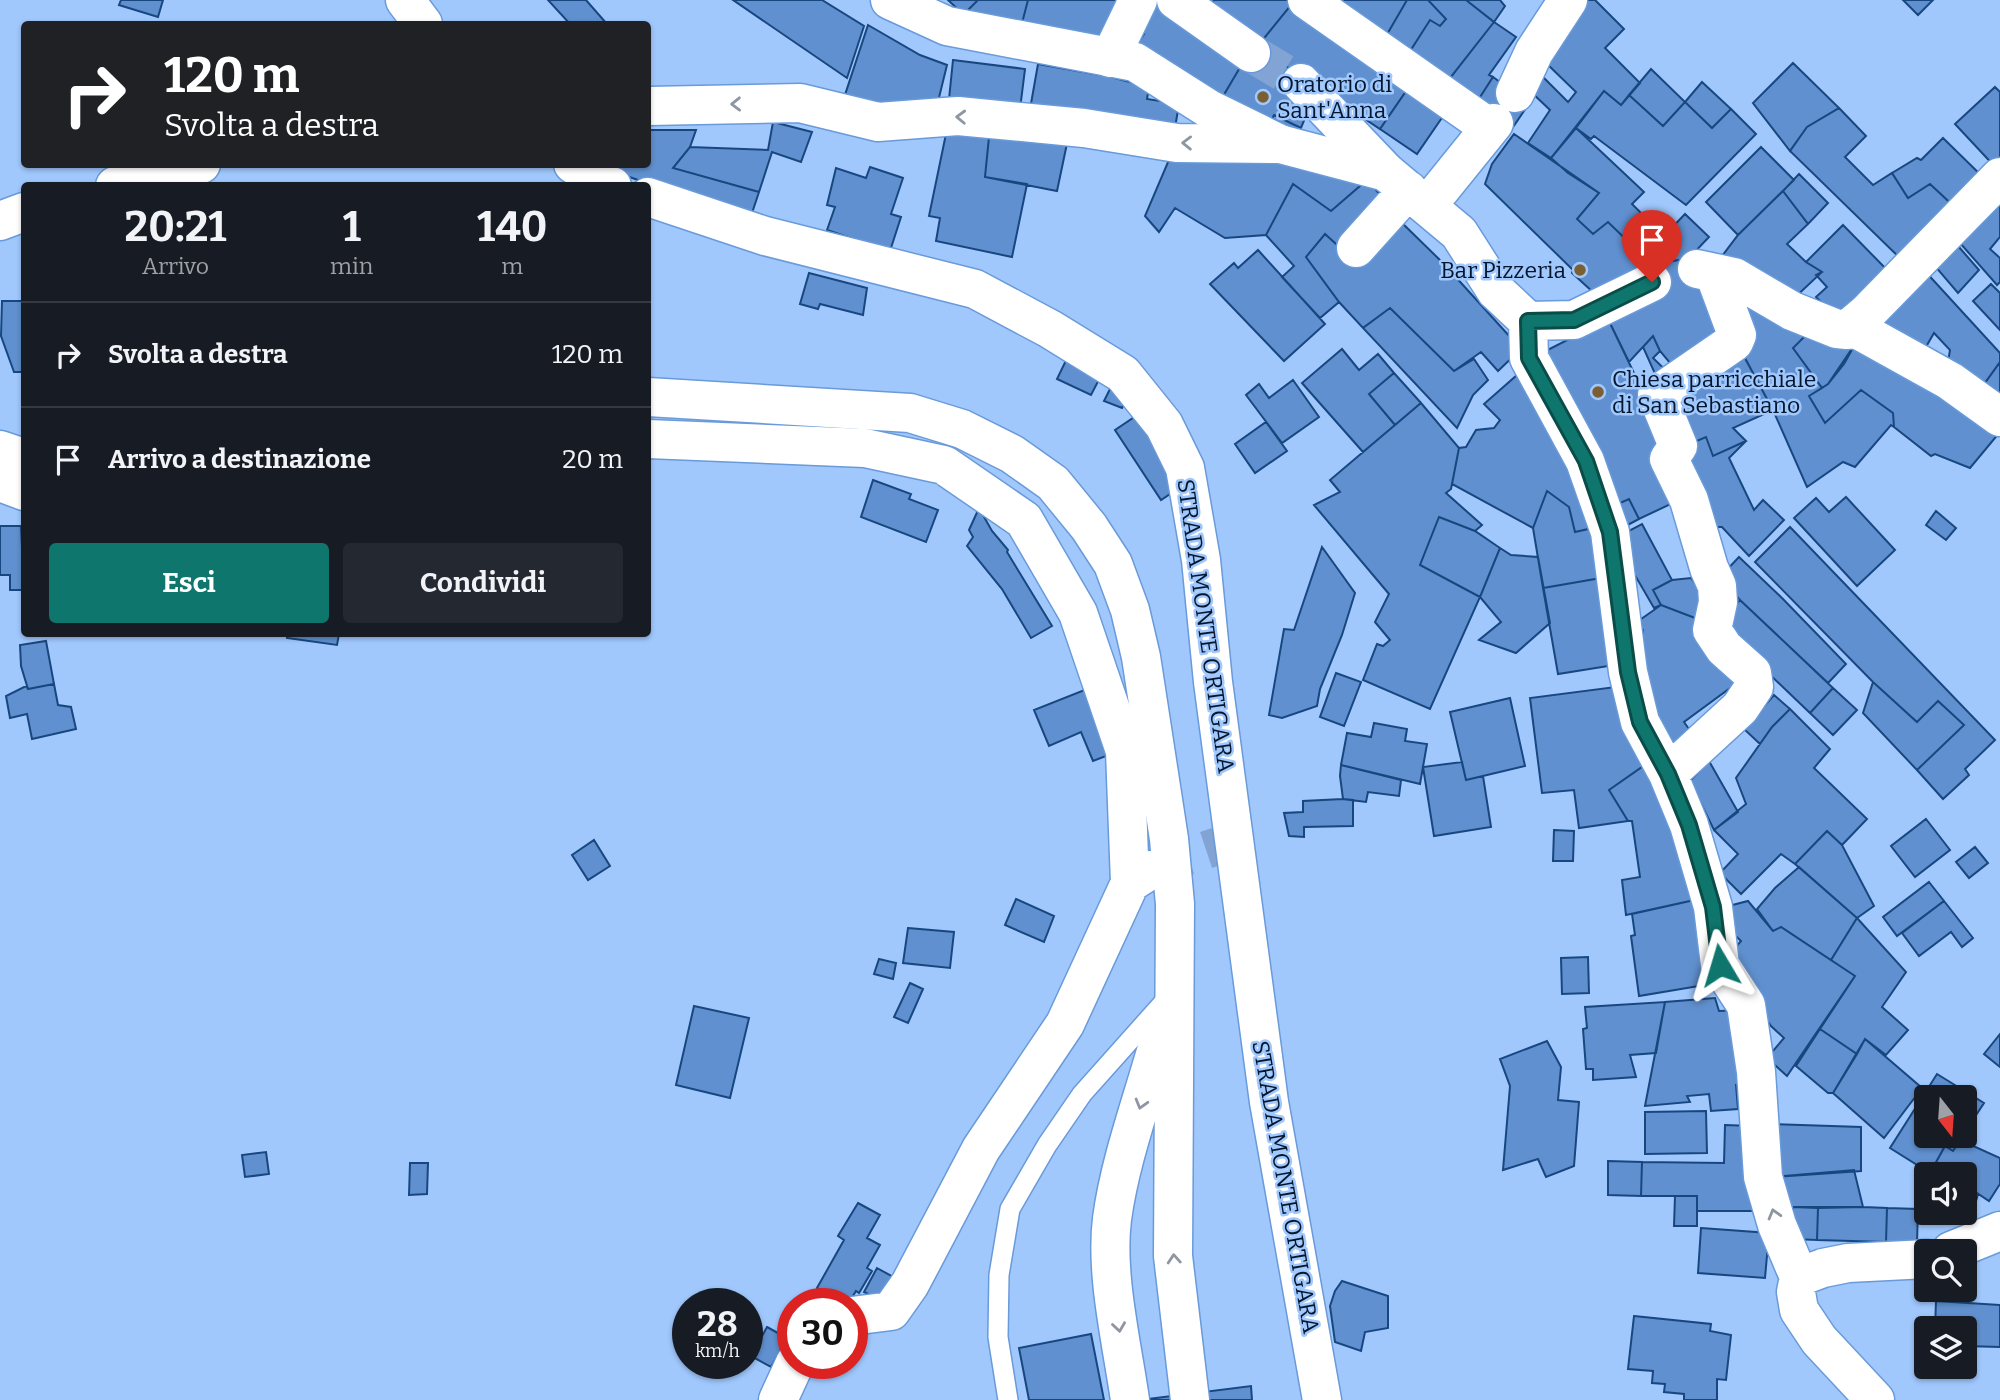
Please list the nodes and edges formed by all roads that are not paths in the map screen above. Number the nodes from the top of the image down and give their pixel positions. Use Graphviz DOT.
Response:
graph roads {
  1 [pos="405,0"];
  2 [pos="890,0"];
  3 [pos="1138,0"];
  4 [pos="1176,0"];
  5 [pos="1307,0"];
  6 [pos="1568,0"];
  7 [pos="421,21"];
  8 [pos="1251,53"];
  9 [pos="1110,58"];
  10 [pos="1301,83"];
  11 [pos="651,106"];
  12 [pos="1500,115"];
  13 [pos="1280,144"];
  14 [pos="185,168"];
  15 [pos="579,168"];
  16 [pos="2000,177"];
  17 [pos="131,182"];
  18 [pos="601,182"];
  19 [pos="1407,189"];
  20 [pos="651,198"];
  21 [pos="21,213"];
  22 [pos="0,220"];
  23 [pos="1356,248"];
  24 [pos="1652,282"];
  25 [pos="1528,321"];
  26 [pos="1852,326"];
  27 [pos="651,397"];
  28 [pos="2000,417"];
  29 [pos="651,439"];
  30 [pos="0,450"];
  31 [pos="21,457"];
  32 [pos="0,482"];
  33 [pos="21,490"];
  34 [pos="1668,774"];
  35 [pos="1226,775"];
  36 [pos="1218,846"];
  37 [pos="1173,992"];
  38 [pos="2000,1231"];
  39 [pos="1977,1240"];
  40 [pos="1914,1260"];
  41 [pos="1799,1277"];
  42 [pos="868,1314"];
  43 [pos="788,1379"];
  44 [pos="778,1400"];
  45 [pos="1008,1400"];
  46 [pos="1130,1400"];
  47 [pos="1190,1400"];
  48 [pos="1322,1400"];
  49 [pos="1875,1400"];
  1 -- 7 [label="main road"];
  2 -- 9 [label="main road"];
  3 -- 9 [label="main road"];
  4 -- 8 [label="main road"];
  5 -- 12 [label="main road"];
  6 -- 12 [label="main road"];
  9 -- 13 [label="main road"];
  10 -- 19 [label="main road"];
  13 -- 11 [label="main road, one-way"];
  12 -- 19 [label="main road"];
  13 -- 19 [label="main road"];
  14 -- 17 [label="main road"];
  15 -- 18 [label="main road"];
  16 -- 26 [label="main road"];
  19 -- 23 [label="main road"];
  19 -- 25 [label="main road"];
  20 -- 35 [label="main road, STRADA MONTE ORTIGARA"];
  21 -- 22 [label="main road"];
  24 -- 25 [label="main road"];
  25 -- 34 [label="main road"];
  26 -- 28 [label="main road"];
  26 -- 34 [label="main road"];
  27 -- 37 [label="main road"];
  29 -- 42 [label="main road"];
  30 -- 31 [label="main road"];
  32 -- 33 [label="main road"];
  41 -- 34 [label="main road, one-way"];
  35 -- 36 [label="main road"];
  35 -- 48 [label="main road, STRADA MONTE ORTIGARA"];
  37 -- 45 [label="lane"];
  37 -- 46 [label="main road, one-way"];
  47 -- 37 [label="main road, one-way"];
  38 -- 39 [label="main road"];
  40 -- 41 [label="main road"];
  41 -- 49 [label="main road"];
  43 -- 44 [label="main road"];
}
